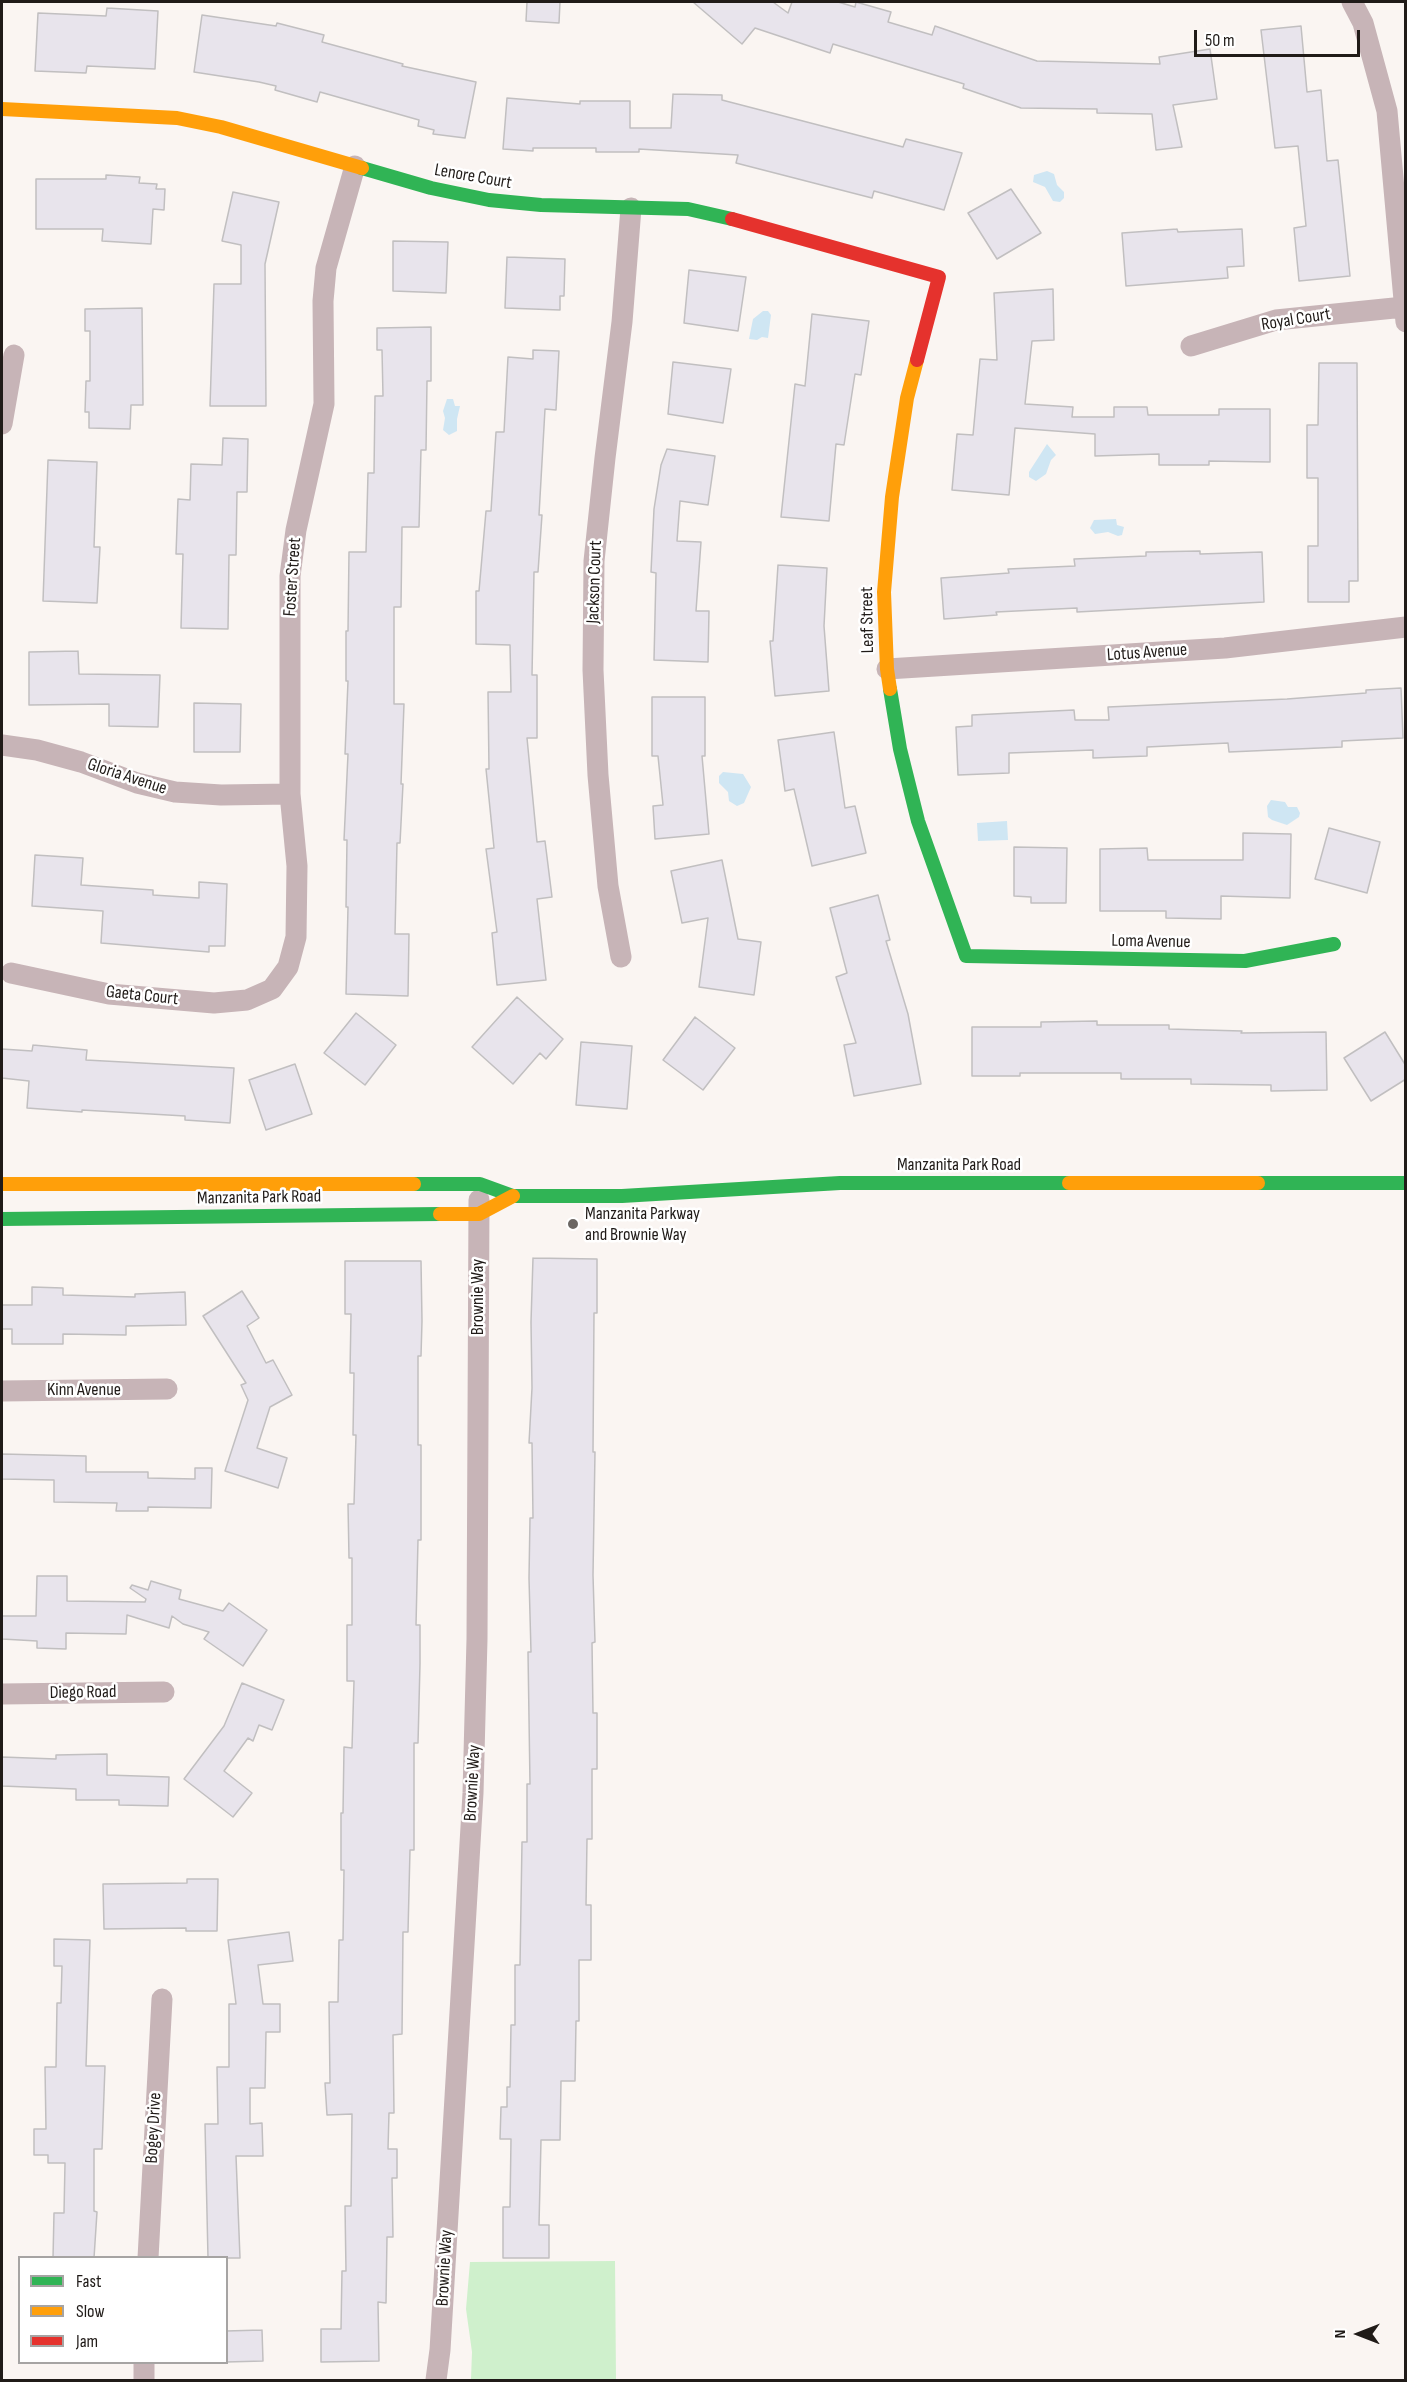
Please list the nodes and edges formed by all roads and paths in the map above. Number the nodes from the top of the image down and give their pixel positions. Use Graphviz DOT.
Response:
graph roads {
  1 [pos="1352,2"];
  2 [pos="2,109"];
  3 [pos="355,166"];
  4 [pos="631,208"];
  5 [pos="939,277"];
  6 [pos="1405,314"];
  7 [pos="1191,346"];
  8 [pos="14,355"];
  9 [pos="2,424"];
  10 [pos="1406,627"];
  11 [pos="888,669"];
  12 [pos="2,745"];
  13 [pos="290,794"];
  14 [pos="1334,944"];
  15 [pos="966,956"];
  16 [pos="621,957"];
  17 [pos="11,974"];
  18 [pos="272,988"];
  19 [pos="1406,1183"];
  20 [pos="2,1184"];
  21 [pos="480,1184"];
  22 [pos="513,1196"];
  23 [pos="478,1214"];
  24 [pos="2,1219"];
  25 [pos="166,1389"];
  26 [pos="2,1391"];
  27 [pos="164,1692"];
  28 [pos="2,1694"];
  29 [pos="162,1999"];
  30 [pos="148,2256"];
  31 [pos="144,2364"];
  32 [pos="144,2380"];
  33 [pos="436,2380"];
  1 -- 6 [label="street"];
  2 -- 3 [label="street, Lenore Court"];
  3 -- 4 [label="street, Lenore Court"];
  3 -- 13 [label="street, Foster Street"];
  4 -- 5 [label="street, Lenore Court"];
  4 -- 16 [label="street, Jackson Court"];
  5 -- 11 [label="street, Leaf Street"];
  6 -- 7 [label="street, Royal Court"];
  8 -- 9 [label="street"];
  10 -- 11 [label="street, Lotus Avenue"];
  11 -- 15 [label="street, Leaf Street"];
  12 -- 13 [label="street, Gloria Avenue"];
  13 -- 18 [label="street, Foster Street"];
  14 -- 15 [label="street, Loma Avenue"];
  17 -- 18 [label="street, Gaeta Court"];
  19 -- 22 [label="street, Manzanita Park Road"];
  20 -- 21 [label="street, Manzanita Park Road"];
  21 -- 22 [label="street, Manzanita Park Road"];
  21 -- 23 [label="street, Brownie Way"];
  22 -- 23 [label="street, Manzanita Park Road"];
  23 -- 24 [label="street, Manzanita Park Road"];
  23 -- 33 [label="street, Brownie Way"];
  25 -- 26 [label="street, Kinn Avenue"];
  27 -- 28 [label="street, Diego Road"];
  29 -- 30 [label="street, Bogey Drive"];
  31 -- 32 [label="street"];
}
